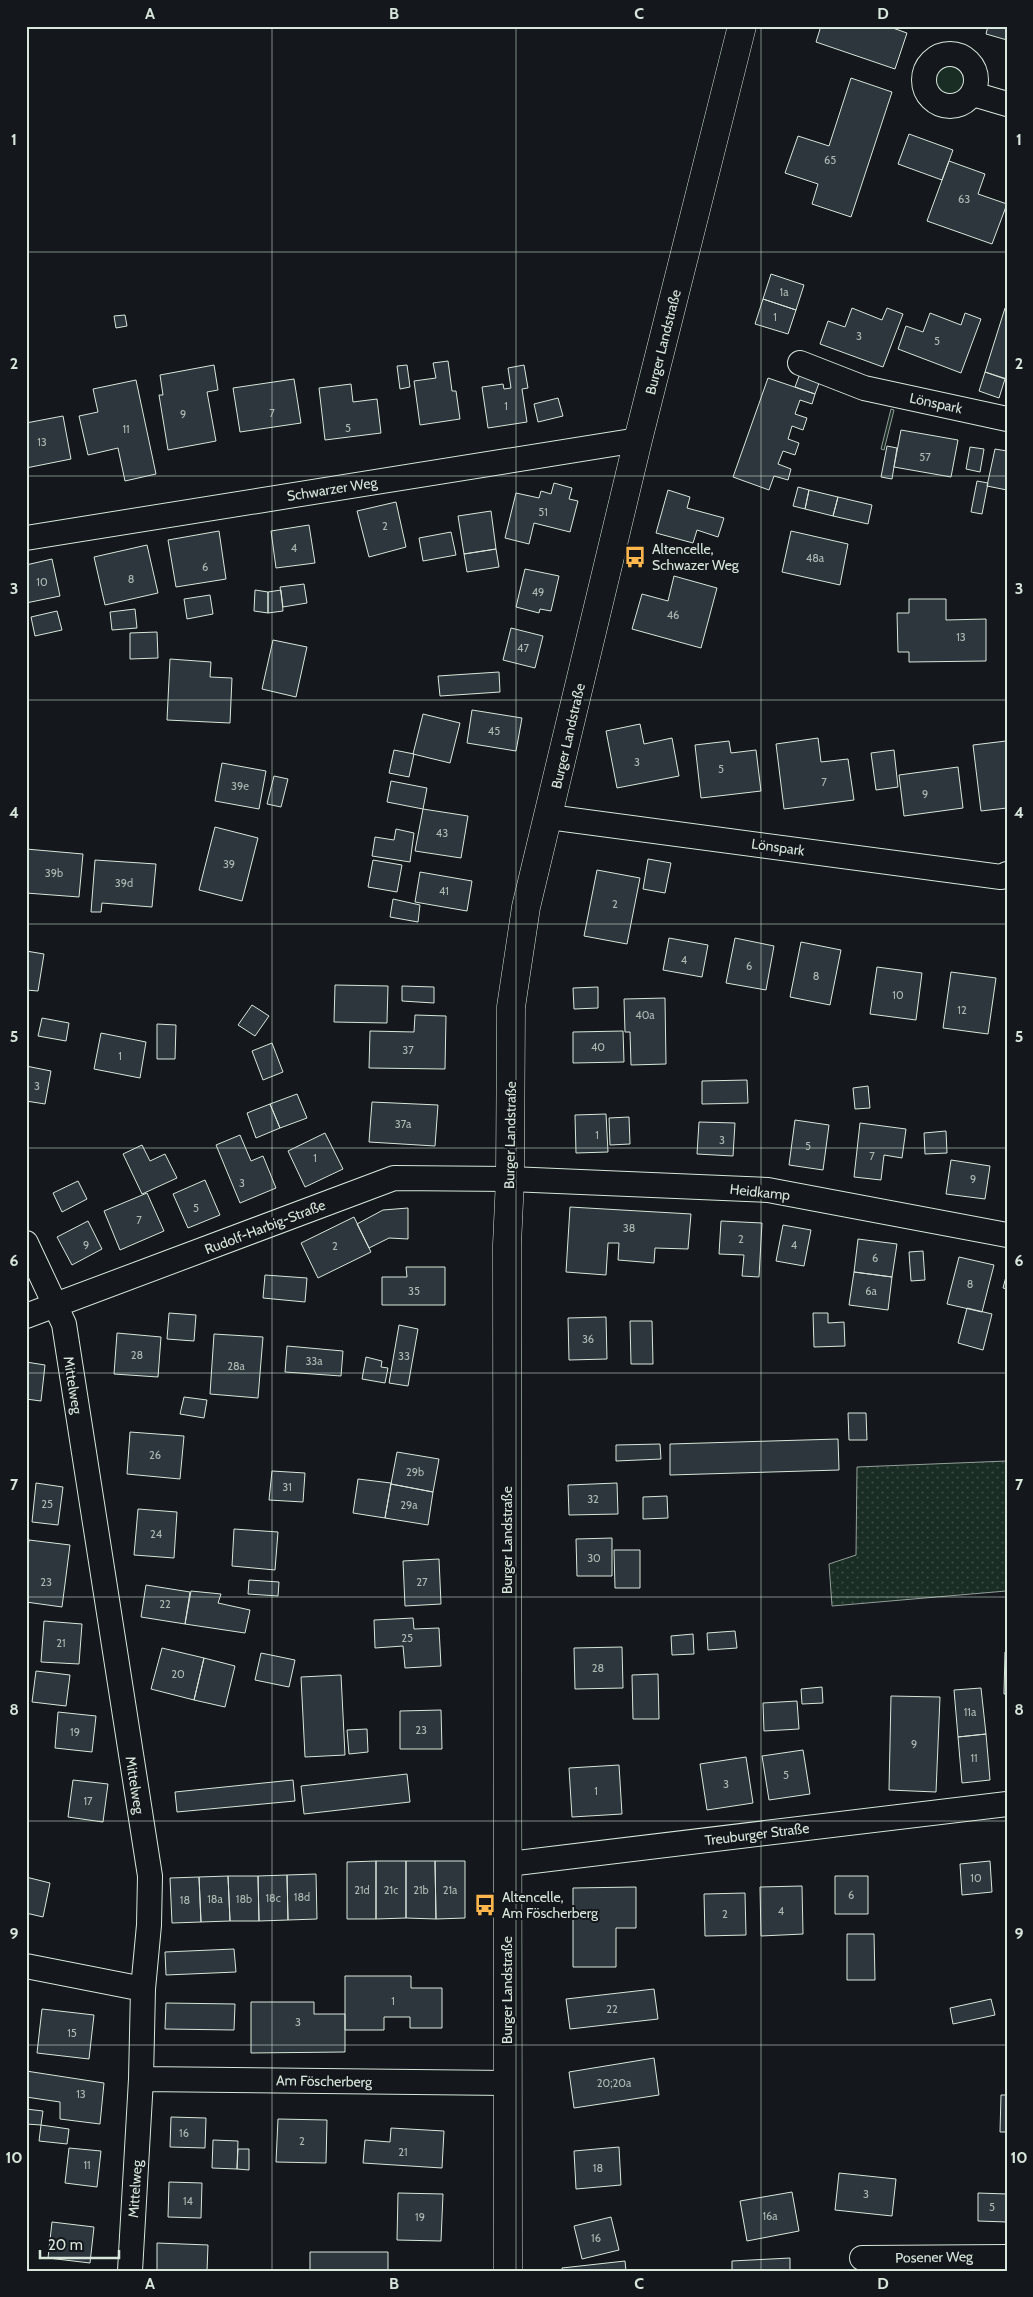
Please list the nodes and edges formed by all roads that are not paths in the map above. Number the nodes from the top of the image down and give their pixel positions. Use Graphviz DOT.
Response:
graph roads {
  1 [pos="742,26"];
  2 [pos="972,94"];
  3 [pos="1007,104"];
  4 [pos="800,364"];
  5 [pos="1007,419"];
  6 [pos="638,440"];
  7 [pos="26,538"];
  8 [pos="549,817"];
  9 [pos="1007,874"];
  10 [pos="510,1179"];
  11 [pos="1007,1235"];
  12 [pos="26,1243"];
  13 [pos="56,1305"];
  14 [pos="26,1316"];
  15 [pos="1007,1804"];
  16 [pos="508,1864"];
  17 [pos="26,1966"];
  18 [pos="143,1989"];
  19 [pos="141,2079"];
  20 [pos="507,2083"];
  21 [pos="1007,2257"];
  22 [pos="862,2258"];
  23 [pos="130,2271"];
  24 [pos="508,2271"];
  1 -- 6 [label="street, Burger Landstraße"];
  2 -- 3 [label="street"];
  4 -- 5 [label="street, Lönspark"];
  6 -- 7 [label="street, Schwarzer Weg"];
  6 -- 8 [label="street, Burger Landstraße"];
  8 -- 9 [label="street, Lönspark"];
  8 -- 10 [label="street, Burger Landstraße"];
  10 -- 11 [label="street, Heidkamp"];
  10 -- 13 [label="street, Rudolf-Harbig-Straße"];
  10 -- 16 [label="street, Burger Landstraße"];
  12 -- 13 [label="street, Mittelweg"];
  13 -- 14 [label="street, Rudolf-Harbig-Straße"];
  13 -- 18 [label="street, Mittelweg"];
  15 -- 16 [label="street, Treuburger Straße"];
  16 -- 20 [label="street, Burger Landstraße"];
  17 -- 18 [label="street"];
  18 -- 19 [label="street, Mittelweg"];
  19 -- 20 [label="street, Am Föscherberg"];
  19 -- 23 [label="street, Mittelweg"];
  20 -- 24 [label="street, Burger Landstraße"];
  21 -- 22 [label="street, Posener Weg"];
}
